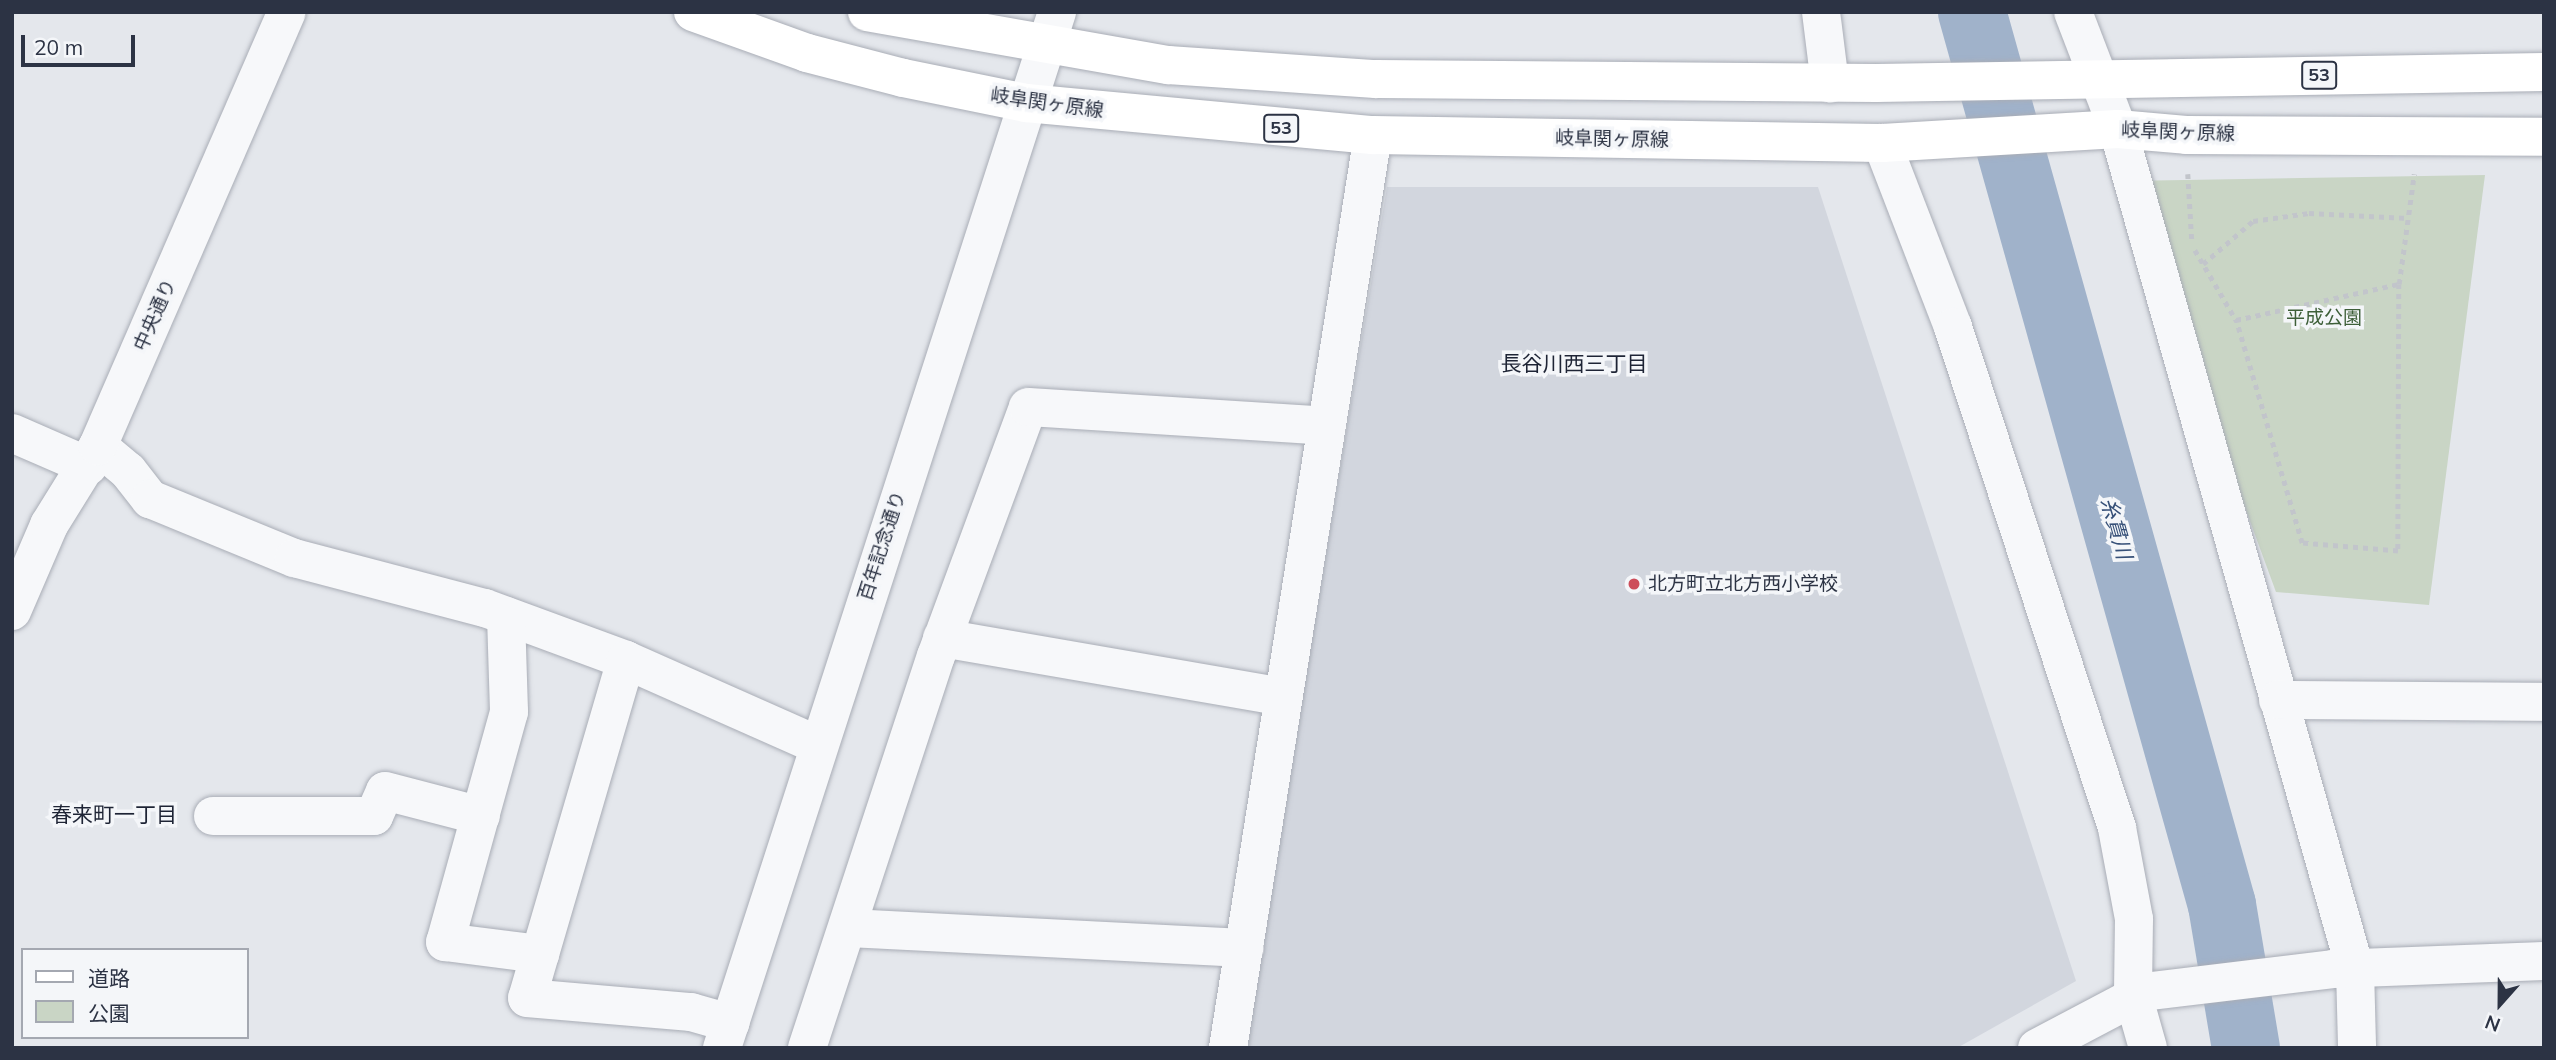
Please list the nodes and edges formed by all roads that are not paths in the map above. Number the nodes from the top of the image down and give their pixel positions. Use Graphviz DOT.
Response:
graph roads {
  1 [pos="287,12"];
  2 [pos="694,12"];
  3 [pos="867,12"];
  4 [pos="1821,12"];
  5 [pos="2073,12"];
  6 [pos="1052,29"];
  7 [pos="2544,72"];
  8 [pos="2095,79"];
  9 [pos="1830,83"];
  10 [pos="1026,103"];
  11 [pos="2118,129"];
  12 [pos="1373,135"];
  13 [pos="2544,137"];
  14 [pos="1892,142"];
  15 [pos="1326,426"];
  16 [pos="12,433"];
  17 [pos="93,456"];
  18 [pos="12,611"];
  19 [pos="506,616"];
  20 [pos="942,638"];
  21 [pos="626,660"];
  22 [pos="1283,697"];
  23 [pos="2278,700"];
  24 [pos="2544,702"];
  25 [pos="818,746"];
  26 [pos="213,816"];
  27 [pos="481,816"];
  28 [pos="848,928"];
  29 [pos="1244,948"];
  30 [pos="540,954"];
  31 [pos="2544,961"];
  32 [pos="2344,969"];
  33 [pos="2138,993"];
  34 [pos="726,1035"];
  35 [pos="807,1048"];
  36 [pos="1228,1048"];
  37 [pos="2037,1048"];
  38 [pos="2148,1048"];
  39 [pos="2357,1048"];
  1 -- 17 [label="street, 中央通り"];
  2 -- 10 [label="main road, 岐阜関ヶ原線 / 53"];
  3 -- 6 [label="main road, 53"];
  4 -- 9 [label="street"];
  5 -- 8 [label="street"];
  6 -- 9 [label="main road, 53"];
  6 -- 10 [label="street, 百年記念通り"];
  7 -- 8 [label="main road, 53"];
  8 -- 9 [label="main road, 53"];
  8 -- 11 [label="street"];
  10 -- 12 [label="main road, 岐阜関ヶ原線 / 53"];
  10 -- 25 [label="street, 百年記念通り"];
  11 -- 13 [label="main road, 岐阜関ヶ原線 / 53"];
  11 -- 14 [label="main road, 岐阜関ヶ原線 / 53"];
  11 -- 23 [label="street"];
  12 -- 14 [label="main road, 岐阜関ヶ原線 / 53"];
  12 -- 15 [label="street"];
  14 -- 33 [label="street"];
  15 -- 20 [label="street"];
  15 -- 22 [label="street"];
  16 -- 17 [label="street"];
  17 -- 18 [label="street, 中央通り"];
  17 -- 19 [label="street"];
  19 -- 21 [label="street"];
  19 -- 27 [label="street"];
  20 -- 22 [label="street"];
  20 -- 28 [label="street"];
  21 -- 25 [label="street"];
  21 -- 30 [label="street"];
  22 -- 29 [label="street"];
  23 -- 24 [label="street"];
  23 -- 32 [label="street"];
  25 -- 34 [label="street, 百年記念通り"];
  26 -- 27 [label="street"];
  27 -- 30 [label="street"];
  28 -- 29 [label="street"];
  28 -- 35 [label="street"];
  29 -- 36 [label="street"];
  30 -- 34 [label="street"];
  31 -- 32 [label="street"];
  32 -- 33 [label="street"];
  32 -- 39 [label="street"];
  33 -- 37 [label="street"];
  33 -- 38 [label="street"];
}
